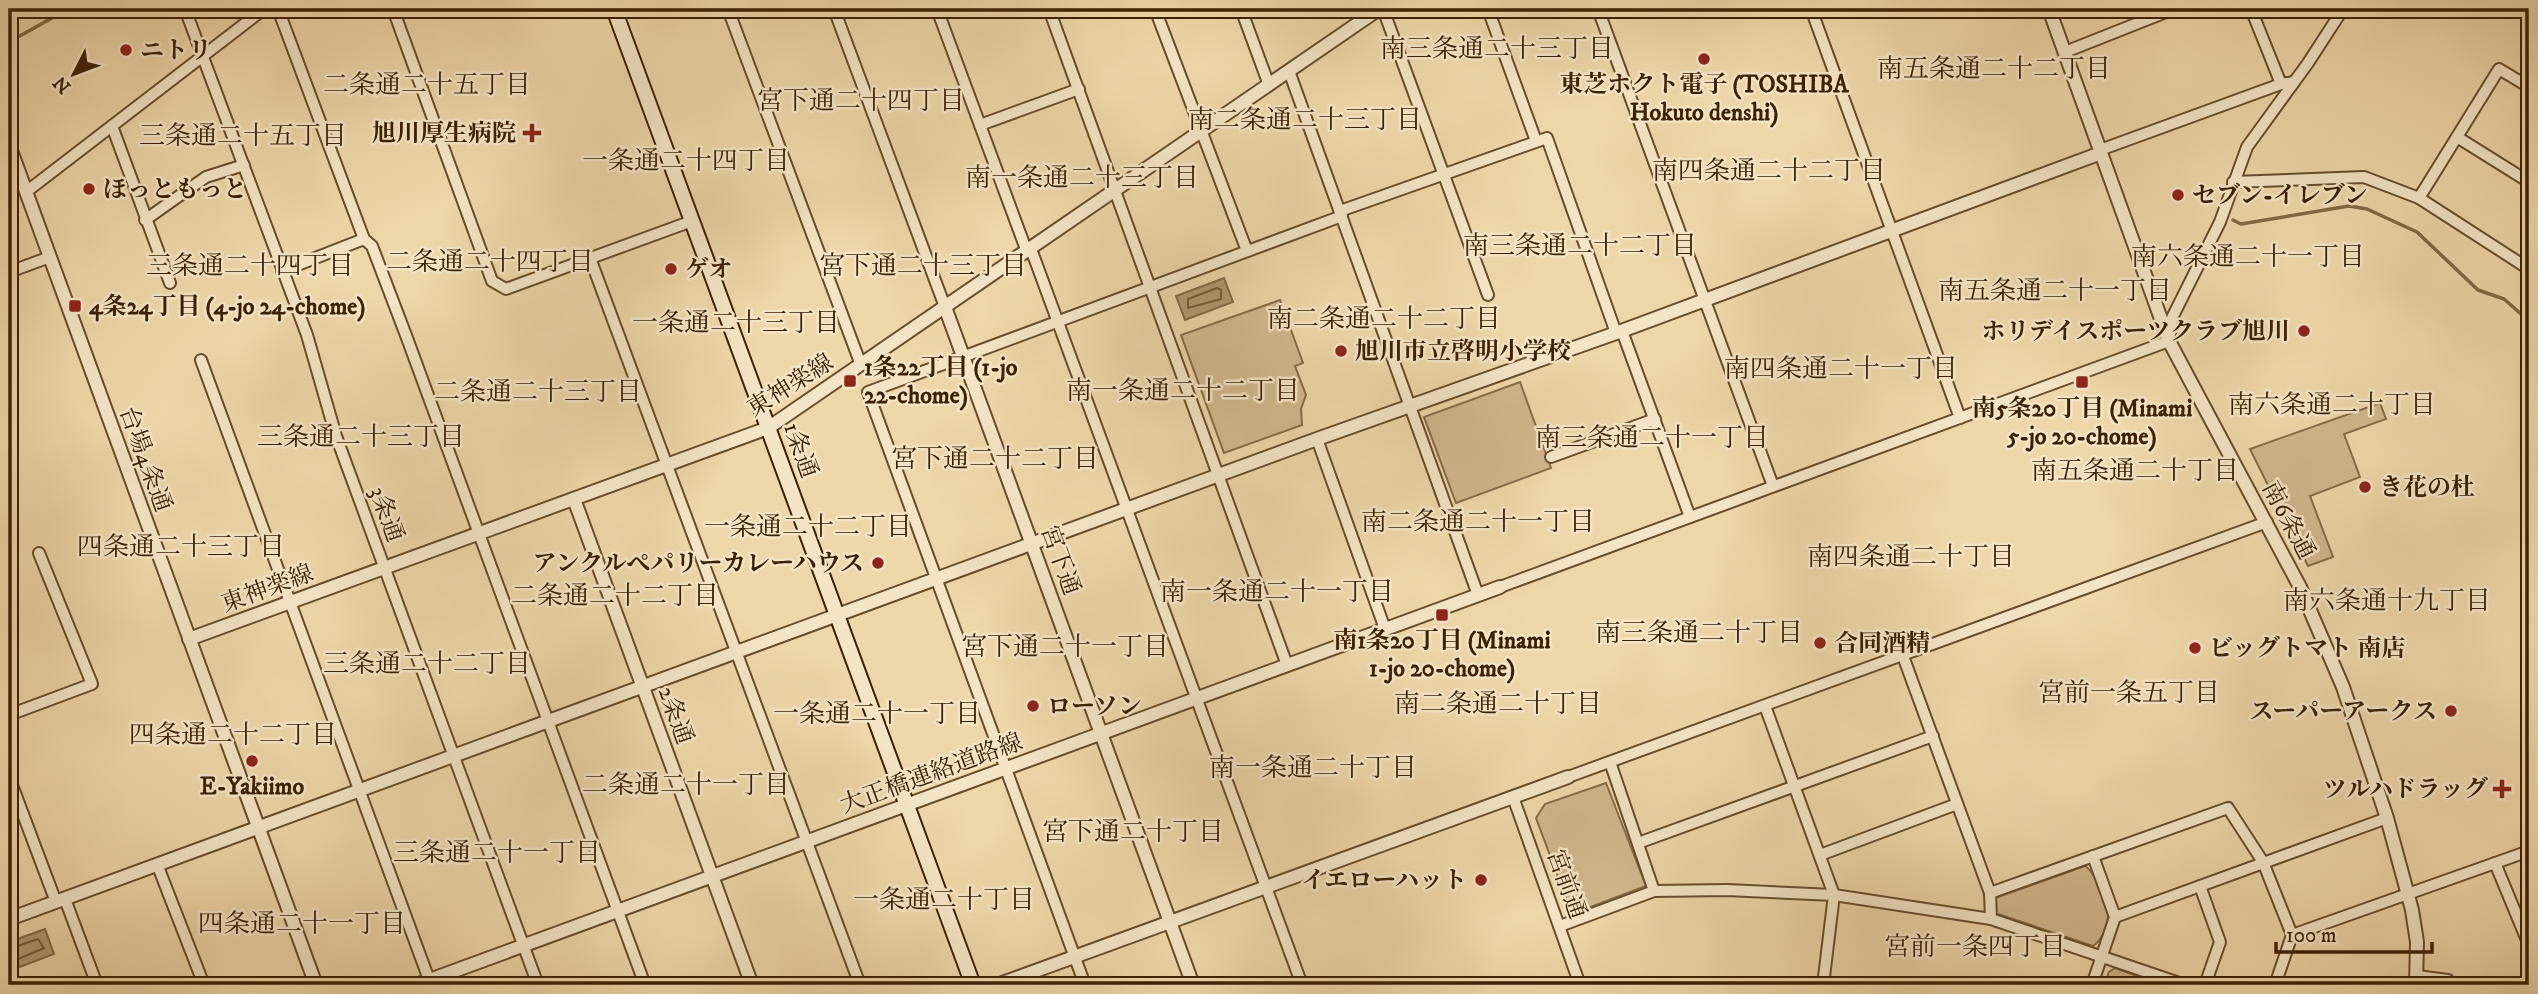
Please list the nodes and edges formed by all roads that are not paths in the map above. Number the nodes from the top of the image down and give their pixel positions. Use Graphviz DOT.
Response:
graph roads {
  1 [pos="186,9"];
  2 [pos="264,9"];
  3 [pos="278,9"];
  4 [pos="393,9"];
  5 [pos="614,9"];
  6 [pos="728,9"];
  7 [pos="834,9"];
  8 [pos="937,9"];
  9 [pos="1049,9"];
  10 [pos="1155,9"];
  11 [pos="1241,9"];
  12 [pos="1381,9"];
  13 [pos="1488,9"];
  14 [pos="1598,9"];
  15 [pos="2049,9"];
  16 [pos="2185,9"];
  17 [pos="2251,9"];
  18 [pos="2343,9"];
  19 [pos="1365,13"];
  20 [pos="1814,17"];
  21 [pos="2065,52"];
  22 [pos="203,55"];
  23 [pos="1289,71"];
  24 [pos="2294,82"];
  25 [pos="2281,84"];
  26 [pos="1269,85"];
  27 [pos="2529,87"];
  28 [pos="1079,89"];
  29 [pos="980,125"];
  30 [pos="112,126"];
  31 [pos="1201,132"];
  32 [pos="2457,136"];
  33 [pos="1536,141"];
  34 [pos="9,145"];
  35 [pos="2101,152"];
  36 [pos="244,165"];
  37 [pos="1444,175"];
  38 [pos="2233,182"];
  39 [pos="2529,182"];
  40 [pos="1116,191"];
  41 [pos="26,192"];
  42 [pos="2419,198"];
  43 [pos="1341,214"];
  44 [pos="145,220"];
  45 [pos="692,221"];
  46 [pos="1894,229"];
  47 [pos="364,239"];
  48 [pos="1029,250"];
  49 [pos="1247,251"];
  50 [pos="50,257"];
  51 [pos="590,258"];
  52 [pos="2529,269"];
  53 [pos="282,271"];
  54 [pos="9,272"];
  55 [pos="170,282"];
  56 [pos="1148,288"];
  57 [pos="1488,295"];
  58 [pos="1705,299"];
  59 [pos="946,307"];
  60 [pos="1059,321"];
  61 [pos="1619,332"];
  62 [pos="2169,341"];
  63 [pos="963,355"];
  64 [pos="201,360"];
  65 [pos="861,365"];
  66 [pos="1412,407"];
  67 [pos="1960,418"];
  68 [pos="1655,419"];
  69 [pos="768,428"];
  70 [pos="1317,439"];
  71 [pos="1551,457"];
  72 [pos="668,463"];
  73 [pos="1217,475"];
  74 [pos="1773,486"];
  75 [pos="574,499"];
  76 [pos="1126,509"];
  77 [pos="1690,517"];
  78 [pos="2267,522"];
  79 [pos="479,534"];
  80 [pos="1032,544"];
  81 [pos="39,553"];
  82 [pos="385,568"];
  83 [pos="937,579"];
  84 [pos="1500,587"];
  85 [pos="1478,595"];
  86 [pos="290,603"];
  87 [pos="838,616"];
  88 [pos="1385,629"];
  89 [pos="189,639"];
  90 [pos="737,652"];
  91 [pos="1903,656"];
  92 [pos="1287,665"];
  93 [pos="643,688"];
  94 [pos="1197,698"];
  95 [pos="1765,706"];
  96 [pos="9,715"];
  97 [pos="548,723"];
  98 [pos="1102,733"];
  99 [pos="1933,736"];
  100 [pos="454,757"];
  101 [pos="1610,762"];
  102 [pos="1005,768"];
  103 [pos="9,777"];
  104 [pos="1568,777"];
  105 [pos="1794,785"];
  106 [pos="360,793"];
  107 [pos="1513,797"];
  108 [pos="907,804"];
  109 [pos="1958,804"];
  110 [pos="2387,818"];
  111 [pos="260,828"];
  112 [pos="806,841"];
  113 [pos="1638,843"];
  114 [pos="2529,851"];
  115 [pos="1820,855"];
  116 [pos="2093,856"];
  117 [pos="2263,862"];
  118 [pos="2495,863"];
  119 [pos="157,864"];
  120 [pos="713,876"];
  121 [pos="2200,886"];
  122 [pos="1266,888"];
  123 [pos="1654,891"];
  124 [pos="1990,893"];
  125 [pos="2408,893"];
  126 [pos="1834,895"];
  127 [pos="61,901"];
  128 [pos="618,911"];
  129 [pos="2115,917"];
  130 [pos="9,919"];
  131 [pos="1991,919"];
  132 [pos="1170,921"];
  133 [pos="1560,926"];
  134 [pos="2292,935"];
  135 [pos="2529,945"];
  136 [pos="524,946"];
  137 [pos="2104,955"];
  138 [pos="1075,956"];
  139 [pos="2416,981"];
  140 [pos="430,983"];
  141 [pos="97,985"];
  142 [pos="204,985"];
  143 [pos="316,985"];
  144 [pos="416,985"];
  145 [pos="538,985"];
  146 [pos="645,985"];
  147 [pos="752,985"];
  148 [pos="860,985"];
  149 [pos="973,985"];
  150 [pos="998,985"];
  151 [pos="1085,985"];
  152 [pos="1193,985"];
  153 [pos="1302,985"];
  154 [pos="1580,985"];
  155 [pos="1823,985"];
  156 [pos="2092,985"];
  157 [pos="2185,985"];
  158 [pos="2205,985"];
  159 [pos="2275,985"];
  160 [pos="2450,985"];
  1 -- 22 [label="street, 3条通"];
  2 -- 22 [label="street"];
  3 -- 47 [label="street"];
  4 -- 51 [label="street"];
  5 -- 45 [label="main road, 1条通"];
  6 -- 65 [label="street"];
  7 -- 59 [label="street"];
  8 -- 29 [label="street"];
  9 -- 28 [label="street"];
  10 -- 31 [label="street"];
  11 -- 26 [label="street"];
  12 -- 19 [label="street, 東神楽線"];
  12 -- 37 [label="street"];
  13 -- 33 [label="street"];
  14 -- 58 [label="street"];
  15 -- 21 [label="street, 南6条通"];
  16 -- 21 [label="street"];
  17 -- 25 [label="street"];
  18 -- 24 [label="street"];
  19 -- 23 [label="street, 東神楽線"];
  20 -- 46 [label="street"];
  21 -- 35 [label="street, 南6条通"];
  22 -- 30 [label="street"];
  22 -- 36 [label="street, 3条通"];
  23 -- 26 [label="street, 東神楽線"];
  23 -- 43 [label="street"];
  24 -- 25 [label="street"];
  24 -- 38 [label="street"];
  25 -- 35 [label="street"];
  26 -- 31 [label="street, 東神楽線"];
  27 -- 32 [label="street"];
  28 -- 29 [label="street"];
  28 -- 40 [label="street"];
  29 -- 48 [label="street"];
  30 -- 41 [label="street"];
  30 -- 44 [label="street"];
  31 -- 40 [label="street, 東神楽線"];
  31 -- 49 [label="street"];
  32 -- 39 [label="street"];
  32 -- 42 [label="street"];
  33 -- 37 [label="street"];
  33 -- 61 [label="street"];
  34 -- 41 [label="street, 台場4条通"];
  35 -- 46 [label="street"];
  35 -- 62 [label="street, 南6条通"];
  36 -- 44 [label="street"];
  36 -- 53 [label="street, 3条通"];
  37 -- 43 [label="street"];
  37 -- 57 [label="street"];
  38 -- 42 [label="street"];
  38 -- 62 [label="street"];
  40 -- 48 [label="street, 東神楽線"];
  40 -- 56 [label="street"];
  41 -- 50 [label="street, 台場4条通"];
  42 -- 52 [label="street"];
  43 -- 49 [label="street"];
  43 -- 66 [label="street"];
  44 -- 55 [label="street"];
  45 -- 51 [label="street"];
  45 -- 69 [label="main road, 1条通"];
  46 -- 58 [label="street"];
  46 -- 67 [label="street"];
  47 -- 53 [label="street"];
  47 -- 79 [label="street"];
  48 -- 59 [label="street, 東神楽線"];
  48 -- 60 [label="street"];
  49 -- 56 [label="street"];
  50 -- 54 [label="street"];
  50 -- 89 [label="street, 台場4条通"];
  51 -- 72 [label="street"];
  53 -- 82 [label="street, 3条通"];
  56 -- 60 [label="street"];
  56 -- 73 [label="street"];
  58 -- 61 [label="street"];
  58 -- 74 [label="street"];
  59 -- 63 [label="street, 宮下通"];
  59 -- 65 [label="street, 東神楽線"];
  60 -- 63 [label="street"];
  60 -- 76 [label="street"];
  61 -- 66 [label="street"];
  61 -- 68 [label="street"];
  62 -- 67 [label="street, 大正橋連絡道路線"];
  62 -- 78 [label="street, 南6条通"];
  63 -- 80 [label="street, 宮下通"];
  63 -- 83 [label="street"];
  64 -- 86 [label="street"];
  65 -- 69 [label="street, 東神楽線"];
  66 -- 70 [label="street"];
  66 -- 85 [label="street"];
  67 -- 74 [label="street, 大正橋連絡道路線"];
  68 -- 71 [label="street"];
  68 -- 77 [label="street"];
  69 -- 72 [label="street, 東神楽線"];
  69 -- 87 [label="main road, 1条通"];
  70 -- 73 [label="street"];
  70 -- 88 [label="street"];
  72 -- 75 [label="street, 東神楽線"];
  72 -- 90 [label="street"];
  73 -- 76 [label="street"];
  73 -- 92 [label="street"];
  74 -- 77 [label="street, 大正橋連絡道路線"];
  75 -- 79 [label="street, 東神楽線"];
  75 -- 93 [label="street, 2条通"];
  76 -- 80 [label="street"];
  76 -- 94 [label="street"];
  77 -- 84 [label="street, 大正橋連絡道路線"];
  78 -- 91 [label="street"];
  78 -- 110 [label="street, 南6条通"];
  79 -- 82 [label="street, 東神楽線"];
  79 -- 97 [label="street"];
  80 -- 83 [label="street"];
  80 -- 98 [label="street, 宮下通"];
  81 -- 96 [label="street"];
  82 -- 86 [label="street, 東神楽線"];
  82 -- 100 [label="street, 3条通"];
  83 -- 87 [label="street"];
  83 -- 102 [label="street"];
  84 -- 85 [label="street, 大正橋連絡道路線"];
  85 -- 88 [label="street, 大正橋連絡道路線"];
  86 -- 89 [label="street, 東神楽線"];
  86 -- 106 [label="street"];
  87 -- 90 [label="street"];
  87 -- 108 [label="main road, 1条通"];
  88 -- 92 [label="street, 大正橋連絡道路線"];
  89 -- 111 [label="street, 台場4条通"];
  90 -- 93 [label="street"];
  90 -- 112 [label="street"];
  91 -- 95 [label="street"];
  91 -- 99 [label="street"];
  92 -- 94 [label="street, 大正橋連絡道路線"];
  93 -- 97 [label="street"];
  93 -- 120 [label="street, 2条通"];
  94 -- 98 [label="street, 大正橋連絡道路線"];
  94 -- 122 [label="street"];
  95 -- 101 [label="street"];
  95 -- 105 [label="street"];
  97 -- 100 [label="street"];
  97 -- 128 [label="street"];
  98 -- 102 [label="street, 大正橋連絡道路線"];
  98 -- 132 [label="street, 宮下通"];
  99 -- 105 [label="street"];
  99 -- 109 [label="street"];
  100 -- 106 [label="street"];
  100 -- 136 [label="street, 3条通"];
  101 -- 104 [label="street"];
  101 -- 113 [label="street"];
  102 -- 108 [label="street, 大正橋連絡道路線"];
  102 -- 138 [label="street"];
  103 -- 127 [label="street"];
  104 -- 107 [label="street"];
  105 -- 113 [label="street"];
  105 -- 115 [label="street"];
  106 -- 111 [label="street"];
  106 -- 140 [label="street"];
  107 -- 122 [label="street"];
  107 -- 133 [label="street, 宮前通"];
  108 -- 112 [label="street, 大正橋連絡道路線"];
  108 -- 149 [label="main road, 1条通"];
  109 -- 115 [label="street"];
  109 -- 124 [label="street"];
  110 -- 117 [label="street"];
  110 -- 125 [label="street, 南6条通"];
  111 -- 119 [label="street"];
  111 -- 143 [label="street, 台場4条通"];
  112 -- 120 [label="street, 大正橋連絡道路線"];
  112 -- 148 [label="street"];
  113 -- 123 [label="street"];
  114 -- 118 [label="street"];
  115 -- 126 [label="street"];
  116 -- 117 [label="street"];
  116 -- 124 [label="street"];
  116 -- 129 [label="street"];
  117 -- 121 [label="street"];
  117 -- 134 [label="street"];
  118 -- 125 [label="street"];
  118 -- 135 [label="street"];
  119 -- 127 [label="street"];
  119 -- 142 [label="street"];
  120 -- 128 [label="street, 大正橋連絡道路線"];
  120 -- 147 [label="street, 2条通"];
  121 -- 129 [label="street"];
  121 -- 158 [label="street"];
  122 -- 132 [label="street"];
  122 -- 153 [label="street"];
  123 -- 126 [label="street"];
  123 -- 133 [label="street"];
  124 -- 131 [label="street"];
  125 -- 134 [label="street"];
  125 -- 139 [label="street, 南6条通"];
  126 -- 131 [label="street"];
  126 -- 155 [label="street"];
  127 -- 130 [label="street"];
  127 -- 141 [label="street"];
  128 -- 136 [label="street, 大正橋連絡道路線"];
  128 -- 146 [label="street"];
  129 -- 137 [label="street"];
  131 -- 137 [label="street"];
  132 -- 138 [label="street"];
  132 -- 152 [label="street, 宮下通"];
  133 -- 154 [label="street, 宮前通"];
  134 -- 159 [label="street"];
  136 -- 140 [label="street, 大正橋連絡道路線"];
  136 -- 145 [label="street, 3条通"];
  137 -- 156 [label="street"];
  137 -- 157 [label="street"];
  138 -- 150 [label="street"];
  138 -- 151 [label="street"];
  139 -- 160 [label="street"];
  140 -- 144 [label="street, 大正橋連絡道路線"];
}
